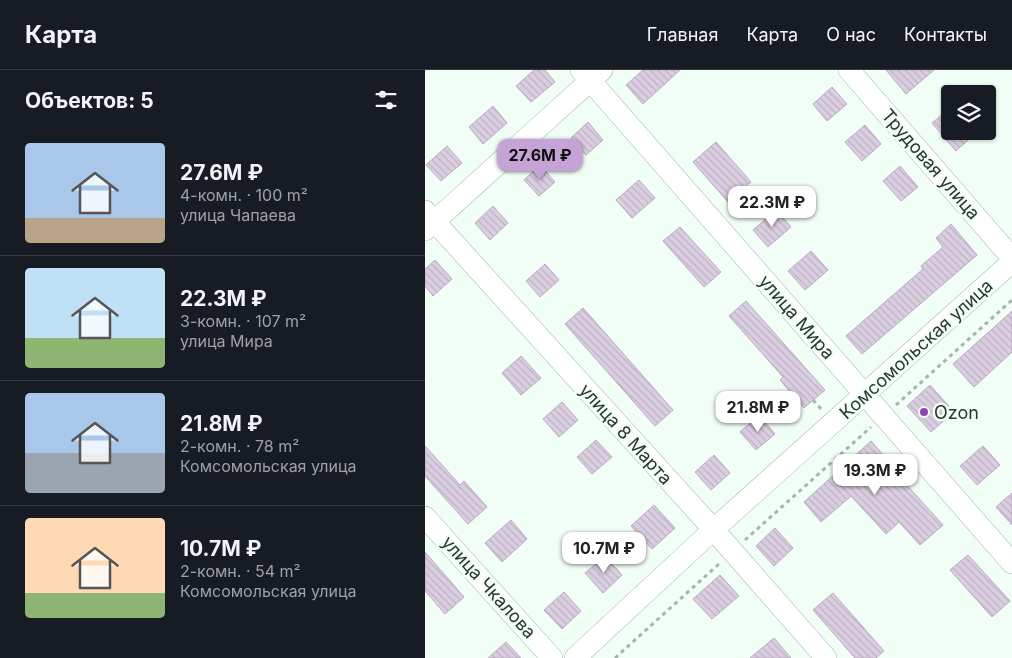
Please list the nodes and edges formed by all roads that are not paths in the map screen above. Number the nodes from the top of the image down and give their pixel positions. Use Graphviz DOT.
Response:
graph roads {
  1 [pos="849,70"];
  2 [pos="591,74"];
  3 [pos="428,221"];
  4 [pos="1012,258"];
  5 [pos="1012,262"];
  6 [pos="865,395"];
  7 [pos="425,517"];
  8 [pos="713,530"];
  9 [pos="1012,563"];
  10 [pos="553,658"];
  11 [pos="575,658"];
  12 [pos="826,658"];
  1 -- 4 [label="street, Трудовая улица"];
  2 -- 3 [label="street"];
  2 -- 6 [label="street, улица Мира"];
  3 -- 8 [label="street, улица 8 Марта"];
  5 -- 6 [label="street, Комсомольская улица"];
  6 -- 8 [label="street, Комсомольская улица"];
  6 -- 9 [label="street, улица Мира"];
  7 -- 10 [label="street, улица Чкалова"];
  8 -- 11 [label="street, Комсомольская улица"];
  8 -- 12 [label="street, улица 8 Марта"];
}
